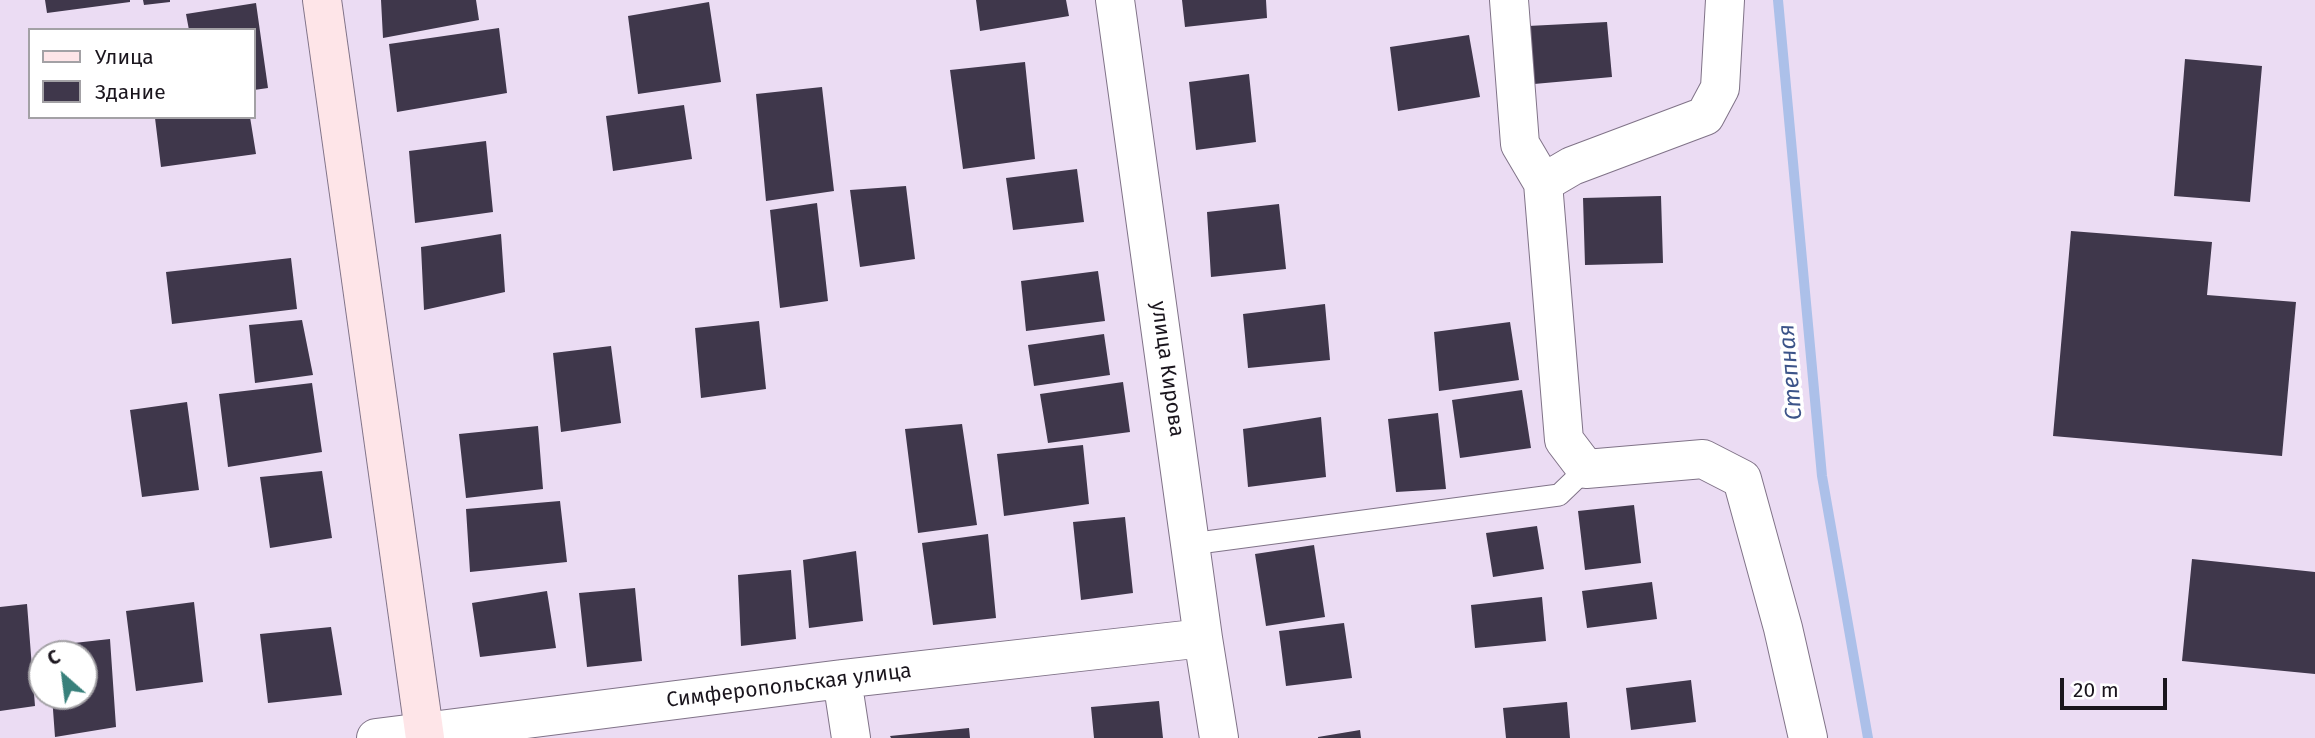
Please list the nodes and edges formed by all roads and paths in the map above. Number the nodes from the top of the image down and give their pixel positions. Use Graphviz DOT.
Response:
graph roads {
  1 [pos="322,0"];
  2 [pos="1115,0"];
  3 [pos="1509,0"];
  4 [pos="1725,0"];
  5 [pos="1543,183"];
  6 [pos="1586,469"];
  7 [pos="1191,544"];
  8 [pos="1203,638"];
  9 [pos="842,679"];
  10 [pos="424,734"];
  11 [pos="376,738"];
  12 [pos="851,738"];
  13 [pos="1219,738"];
  14 [pos="1808,738"];
  1 -- 10 [label="main road"];
  2 -- 7 [label="street, улица Кирова"];
  3 -- 5 [label="street"];
  4 -- 5 [label="street"];
  5 -- 6 [label="street"];
  6 -- 7 [label="lane"];
  6 -- 14 [label="street"];
  7 -- 8 [label="street, улица Кирова"];
  8 -- 9 [label="street, Симферопольская улица"];
  8 -- 13 [label="street, улица Кирова"];
  9 -- 10 [label="street, Симферопольская улица"];
  9 -- 12 [label="street"];
  10 -- 11 [label="street, Симферопольская улица"];
}
